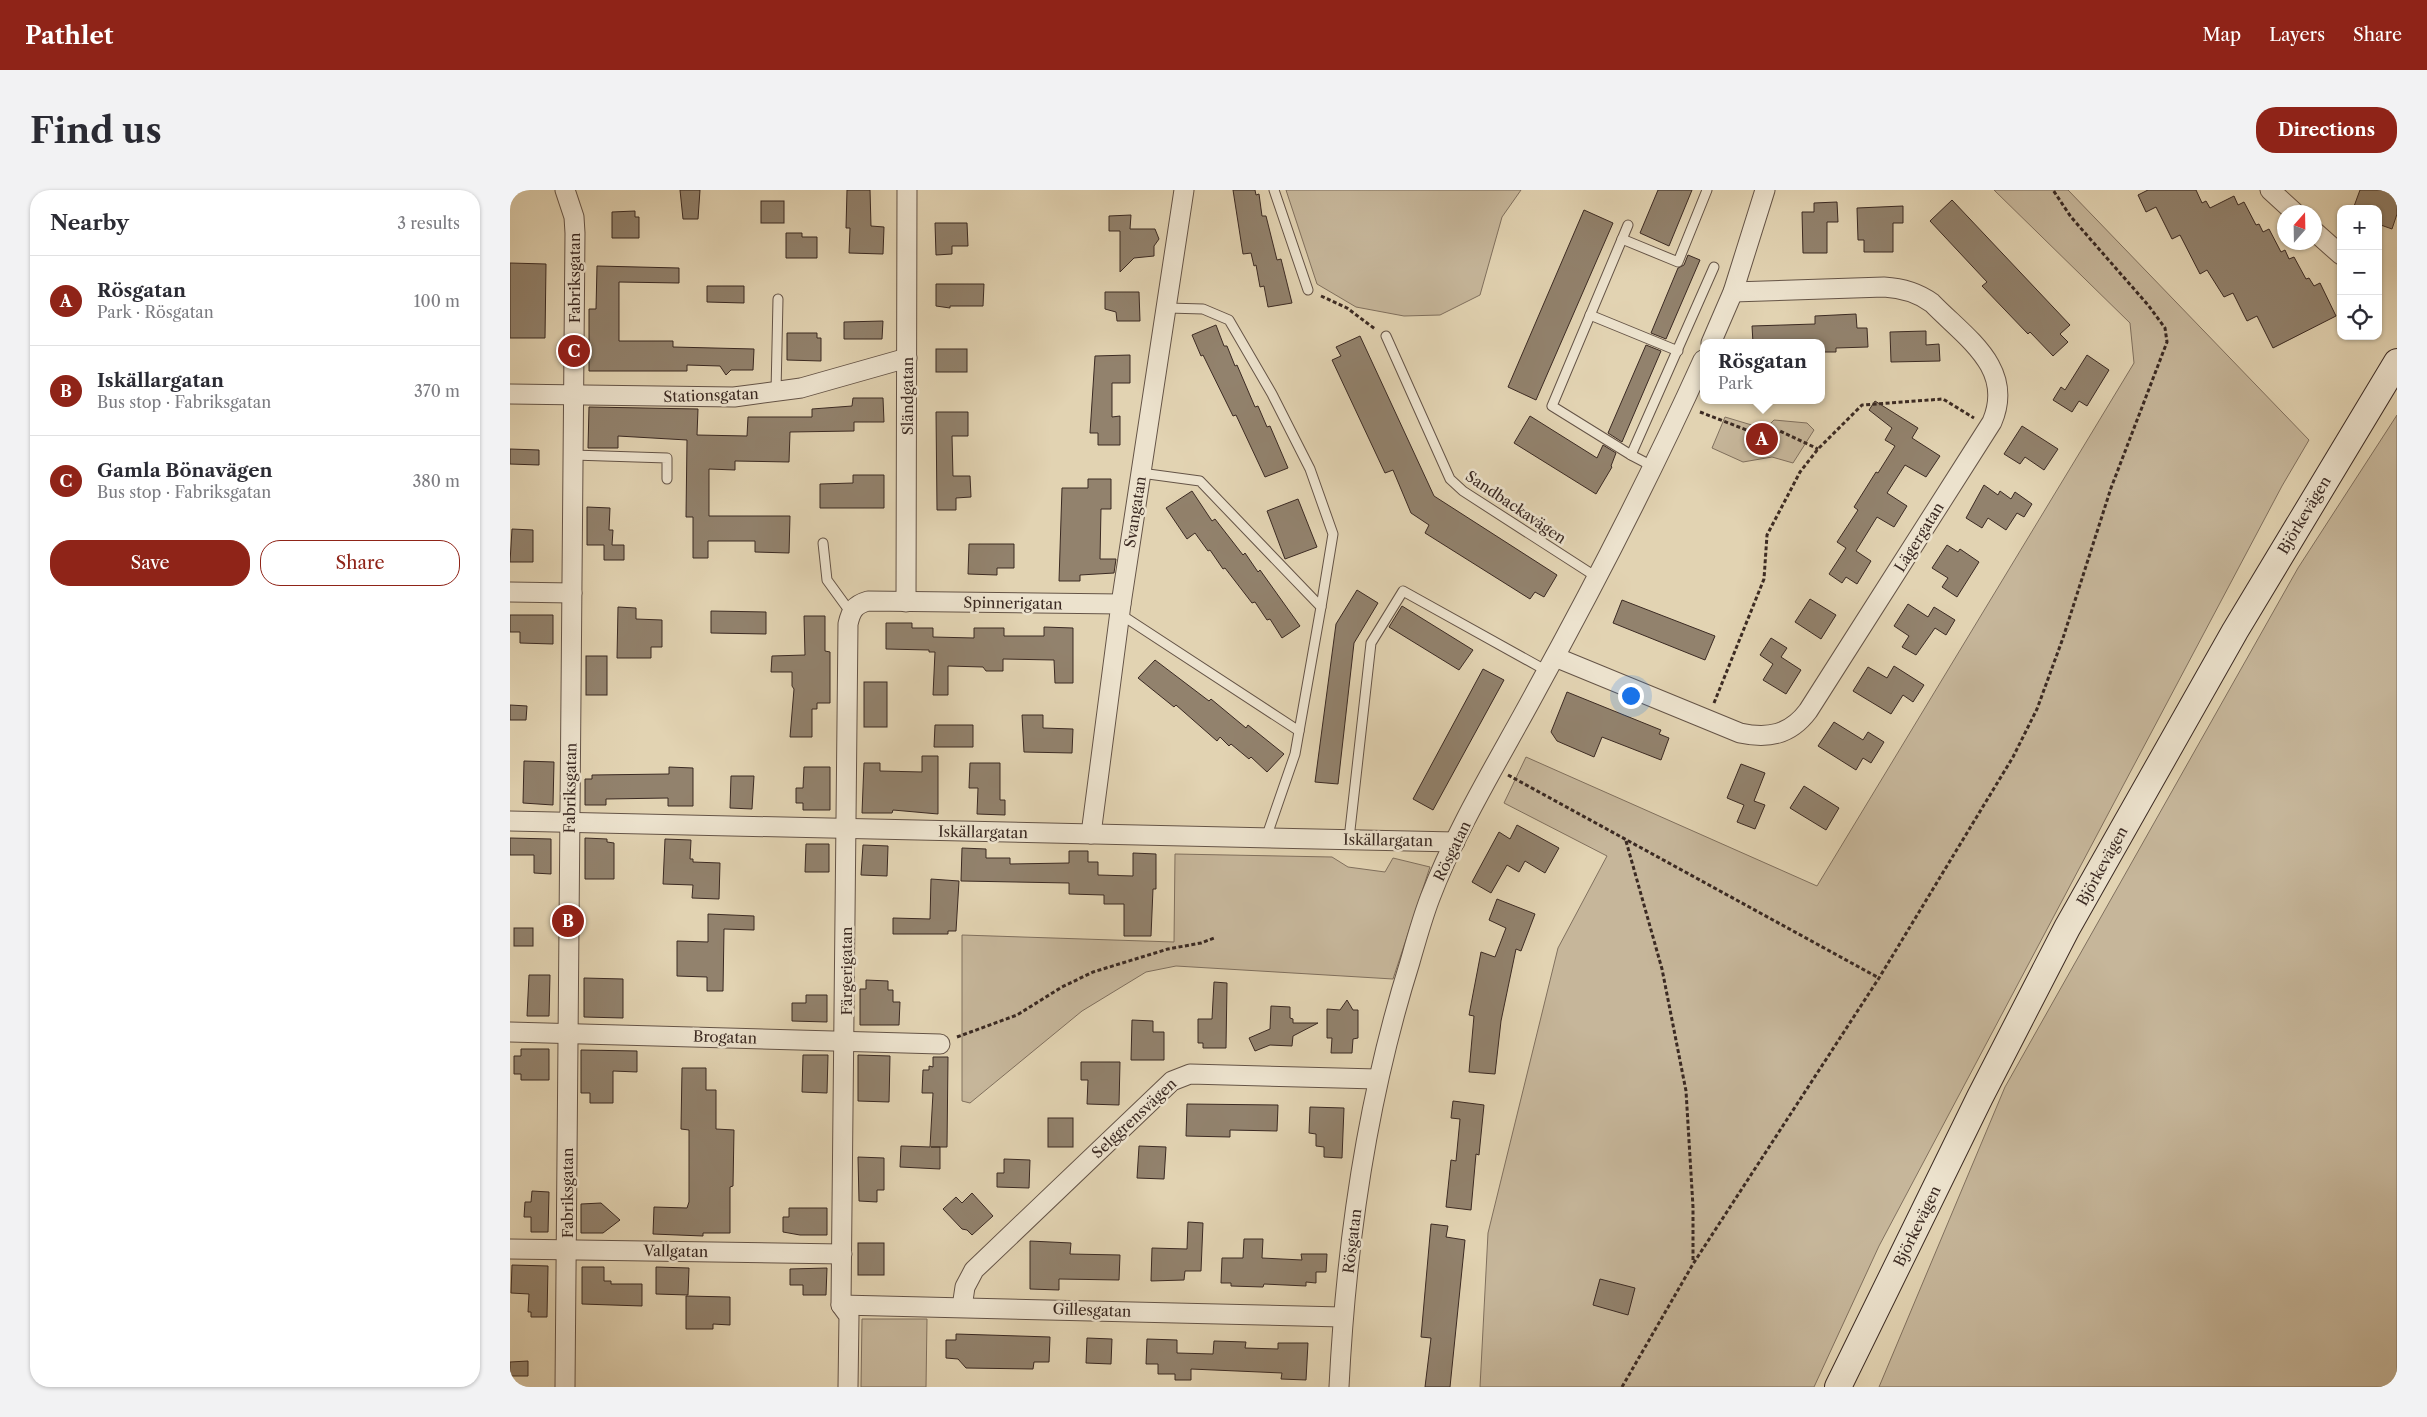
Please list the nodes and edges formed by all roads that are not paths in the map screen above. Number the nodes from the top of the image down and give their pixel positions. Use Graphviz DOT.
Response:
graph roads {
  1 [pos="565,190"];
  2 [pos="907,190"];
  3 [pos="1184,190"];
  4 [pos="1274,190"];
  5 [pos="1707,190"];
  6 [pos="1765,190"];
  7 [pos="2270,190"];
  8 [pos="2286,205"];
  9 [pos="1628,225"];
  10 [pos="2322,238"];
  11 [pos="1622,239"];
  12 [pos="2337,251"];
  13 [pos="1714,267"];
  14 [pos="1308,290"];
  15 [pos="1734,292"];
  16 [pos="778,299"];
  17 [pos="1168,308"];
  18 [pos="1590,316"];
  19 [pos="1386,336"];
  20 [pos="1713,339"];
  21 [pos="1678,351"];
  22 [pos="907,358"];
  23 [pos="2397,362"];
  24 [pos="1700,367"];
  25 [pos="776,392"];
  26 [pos="510,394"];
  27 [pos="574,395"];
  28 [pos="573,455"];
  29 [pos="1631,455"];
  30 [pos="1654,467"];
  31 [pos="1141,473"];
  32 [pos="667,479"];
  33 [pos="823,543"];
  34 [pos="1598,578"];
  35 [pos="510,592"];
  36 [pos="572,593"];
  37 [pos="906,602"];
  38 [pos="1321,607"];
  39 [pos="1120,609"];
  40 [pos="851,613"];
  41 [pos="1551,664"];
  42 [pos="1300,731"];
  43 [pos="510,821"];
  44 [pos="570,822"];
  45 [pos="846,829"];
  46 [pos="1091,834"];
  47 [pos="1266,838"];
  48 [pos="1349,839"];
  49 [pos="1455,842"];
  50 [pos="510,1032"];
  51 [pos="566,1032"];
  52 [pos="846,1040"];
  53 [pos="940,1044"];
  54 [pos="1377,1079"];
  55 [pos="510,1249"];
  56 [pos="567,1250"];
  57 [pos="842,1254"];
  58 [pos="841,1305"];
  59 [pos="962,1307"];
  60 [pos="1342,1317"];
  61 [pos="565,1387"];
  62 [pos="848,1387"];
  63 [pos="1339,1387"];
  64 [pos="1838,1387"];
  1 -- 27 [label="street, Fabriksgatan"];
  2 -- 22 [label="street, Sländgatan"];
  3 -- 17 [label="street, Svangatan"];
  4 -- 14 [label="lane"];
  5 -- 11 [label="lane"];
  6 -- 15 [label="street"];
  7 -- 8 [label="street"];
  9 -- 11 [label="lane"];
  10 -- 12 [label="street"];
  11 -- 18 [label="lane"];
  13 -- 21 [label="lane"];
  15 -- 20 [label="street"];
  15 -- 41 [label="street, Lägergatan"];
  16 -- 25 [label="lane"];
  17 -- 31 [label="street, Svangatan"];
  17 -- 38 [label="lane"];
  18 -- 21 [label="lane"];
  18 -- 29 [label="lane"];
  19 -- 34 [label="lane, Sandbackavägen"];
  21 -- 29 [label="lane"];
  22 -- 25 [label="street, Stationsgatan"];
  22 -- 37 [label="street, Sländgatan"];
  23 -- 64 [label="main road, Björkevägen"];
  24 -- 30 [label="street, Rösgatan"];
  25 -- 27 [label="street, Stationsgatan"];
  26 -- 27 [label="street, Stationsgatan"];
  27 -- 28 [label="street, Fabriksgatan"];
  28 -- 32 [label="lane"];
  28 -- 36 [label="street, Fabriksgatan"];
  29 -- 30 [label="lane"];
  30 -- 34 [label="street, Rösgatan"];
  31 -- 38 [label="lane"];
  31 -- 39 [label="street, Svangatan"];
  33 -- 40 [label="lane"];
  34 -- 41 [label="street, Rösgatan"];
  35 -- 36 [label="street"];
  36 -- 44 [label="street, Fabriksgatan"];
  37 -- 39 [label="street, Spinnerigatan"];
  37 -- 40 [label="street"];
  38 -- 42 [label="lane"];
  39 -- 42 [label="lane"];
  39 -- 46 [label="street, Svangatan"];
  40 -- 45 [label="street, Färgerigatan"];
  41 -- 48 [label="lane"];
  41 -- 49 [label="street, Rösgatan"];
  42 -- 47 [label="lane"];
  43 -- 44 [label="street, Iskällargatan"];
  44 -- 45 [label="street, Iskällargatan"];
  44 -- 51 [label="street, Fabriksgatan"];
  45 -- 46 [label="street, Iskällargatan"];
  45 -- 52 [label="street, Färgerigatan"];
  46 -- 47 [label="street, Iskällargatan"];
  47 -- 48 [label="street, Iskällargatan"];
  48 -- 49 [label="street, Iskällargatan"];
  49 -- 54 [label="street, Rösgatan"];
  50 -- 51 [label="street, Brogatan"];
  51 -- 52 [label="street, Brogatan"];
  51 -- 56 [label="street, Fabriksgatan"];
  52 -- 53 [label="street, Brogatan"];
  52 -- 57 [label="street, Färgerigatan"];
  54 -- 59 [label="street, Selggrensvägen"];
  54 -- 60 [label="street, Rösgatan"];
  55 -- 56 [label="street, Vallgatan"];
  56 -- 57 [label="street, Vallgatan"];
  56 -- 61 [label="street, Fabriksgatan"];
  57 -- 58 [label="street, Färgerigatan"];
  58 -- 59 [label="street, Gillesgatan"];
  58 -- 62 [label="street, Färgerigatan"];
  59 -- 60 [label="street, Gillesgatan"];
  60 -- 63 [label="street, Rösgatan"];
}
